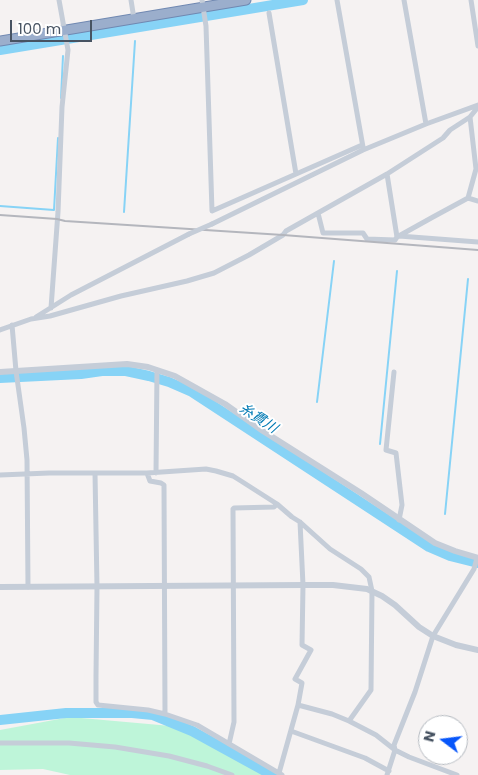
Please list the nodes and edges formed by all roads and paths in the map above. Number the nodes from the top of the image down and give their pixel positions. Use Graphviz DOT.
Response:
graph roads {
  1 [pos="59,0"];
  2 [pos="131,0"];
  3 [pos="246,0"];
  4 [pos="337,0"];
  5 [pos="404,0"];
  6 [pos="471,0"];
  7 [pos="203,4"];
  8 [pos="269,13"];
  9 [pos="134,19"];
  10 [pos="65,33"];
  11 [pos="0,41"];
  12 [pos="478,46"];
  13 [pos="478,106"];
  14 [pos="470,117"];
  15 [pos="426,124"];
  16 [pos="363,148"];
  17 [pos="296,174"];
  18 [pos="387,174"];
  19 [pos="468,198"];
  20 [pos="478,201"];
  21 [pos="318,213"];
  22 [pos="398,237"];
  23 [pos="478,242"];
  24 [pos="51,308"];
  25 [pos="31,319"];
  26 [pos="12,325"];
  27 [pos="0,330"];
  28 [pos="0,372"];
  29 [pos="17,372"];
  30 [pos="394,372"];
  31 [pos="157,375"];
  32 [pos="95,473"];
  33 [pos="147,473"];
  34 [pos="156,473"];
  35 [pos="28,474"];
  36 [pos="0,475"];
  37 [pos="277,504"];
  38 [pos="399,520"];
  39 [pos="300,522"];
  40 [pos="476,561"];
  41 [pos="303,585"];
  42 [pos="165,586"];
  43 [pos="234,586"];
  44 [pos="0,587"];
  45 [pos="28,587"];
  46 [pos="97,587"];
  47 [pos="372,591"];
  48 [pos="433,636"];
  49 [pos="478,650"];
  50 [pos="298,705"];
  51 [pos="166,714"];
  52 [pos="349,721"];
  53 [pos="291,731"];
  54 [pos="0,743"];
  55 [pos="229,744"];
  56 [pos="395,750"];
  57 [pos="388,773"];
  58 [pos="449,773"];
  59 [pos="280,774"];
  60 [pos="232,775"];
  61 [pos="457,775"];
  1 -- 10 [label="street"];
  2 -- 9 [label="street"];
  3 -- 7 [label="highway"];
  4 -- 16 [label="street"];
  5 -- 15 [label="street"];
  6 -- 12 [label="street"];
  7 -- 9 [label="highway"];
  7 -- 17 [label="street"];
  8 -- 17 [label="street"];
  9 -- 10 [label="highway"];
  10 -- 11 [label="highway"];
  10 -- 24 [label="street"];
  13 -- 14 [label="street"];
  13 -- 15 [label="street"];
  14 -- 18 [label="street"];
  14 -- 19 [label="street"];
  15 -- 16 [label="street"];
  16 -- 17 [label="street"];
  16 -- 24 [label="street, bridge"];
  18 -- 21 [label="street"];
  18 -- 22 [label="street"];
  19 -- 20 [label="street"];
  19 -- 22 [label="street"];
  21 -- 22 [label="street"];
  21 -- 25 [label="street"];
  22 -- 23 [label="street"];
  24 -- 25 [label="street"];
  25 -- 26 [label="street"];
  26 -- 27 [label="street"];
  26 -- 29 [label="street"];
  28 -- 29 [label="street"];
  29 -- 31 [label="street"];
  29 -- 35 [label="street"];
  30 -- 38 [label="street"];
  31 -- 34 [label="street"];
  31 -- 38 [label="street"];
  32 -- 33 [label="street"];
  32 -- 35 [label="street"];
  32 -- 46 [label="street"];
  33 -- 34 [label="street"];
  33 -- 42 [label="street"];
  34 -- 37 [label="street"];
  35 -- 36 [label="street"];
  35 -- 45 [label="street"];
  37 -- 39 [label="street"];
  37 -- 43 [label="street"];
  38 -- 40 [label="street"];
  39 -- 41 [label="street"];
  39 -- 47 [label="street"];
  40 -- 48 [label="street"];
  41 -- 43 [label="street"];
  41 -- 47 [label="street"];
  41 -- 50 [label="street"];
  42 -- 43 [label="street"];
  42 -- 46 [label="street"];
  42 -- 51 [label="street"];
  43 -- 55 [label="street"];
  44 -- 45 [label="street"];
  45 -- 46 [label="street"];
  46 -- 51 [label="street"];
  47 -- 48 [label="street"];
  47 -- 52 [label="street"];
  48 -- 49 [label="street"];
  48 -- 56 [label="street"];
  50 -- 52 [label="street"];
  50 -- 53 [label="street"];
  51 -- 55 [label="street"];
  52 -- 56 [label="street"];
  53 -- 57 [label="street"];
  53 -- 59 [label="street"];
  54 -- 60 [label="street"];
  55 -- 59 [label="street"];
  56 -- 57 [label="street"];
  56 -- 58 [label="street"];
  58 -- 61 [label="street"];
}
